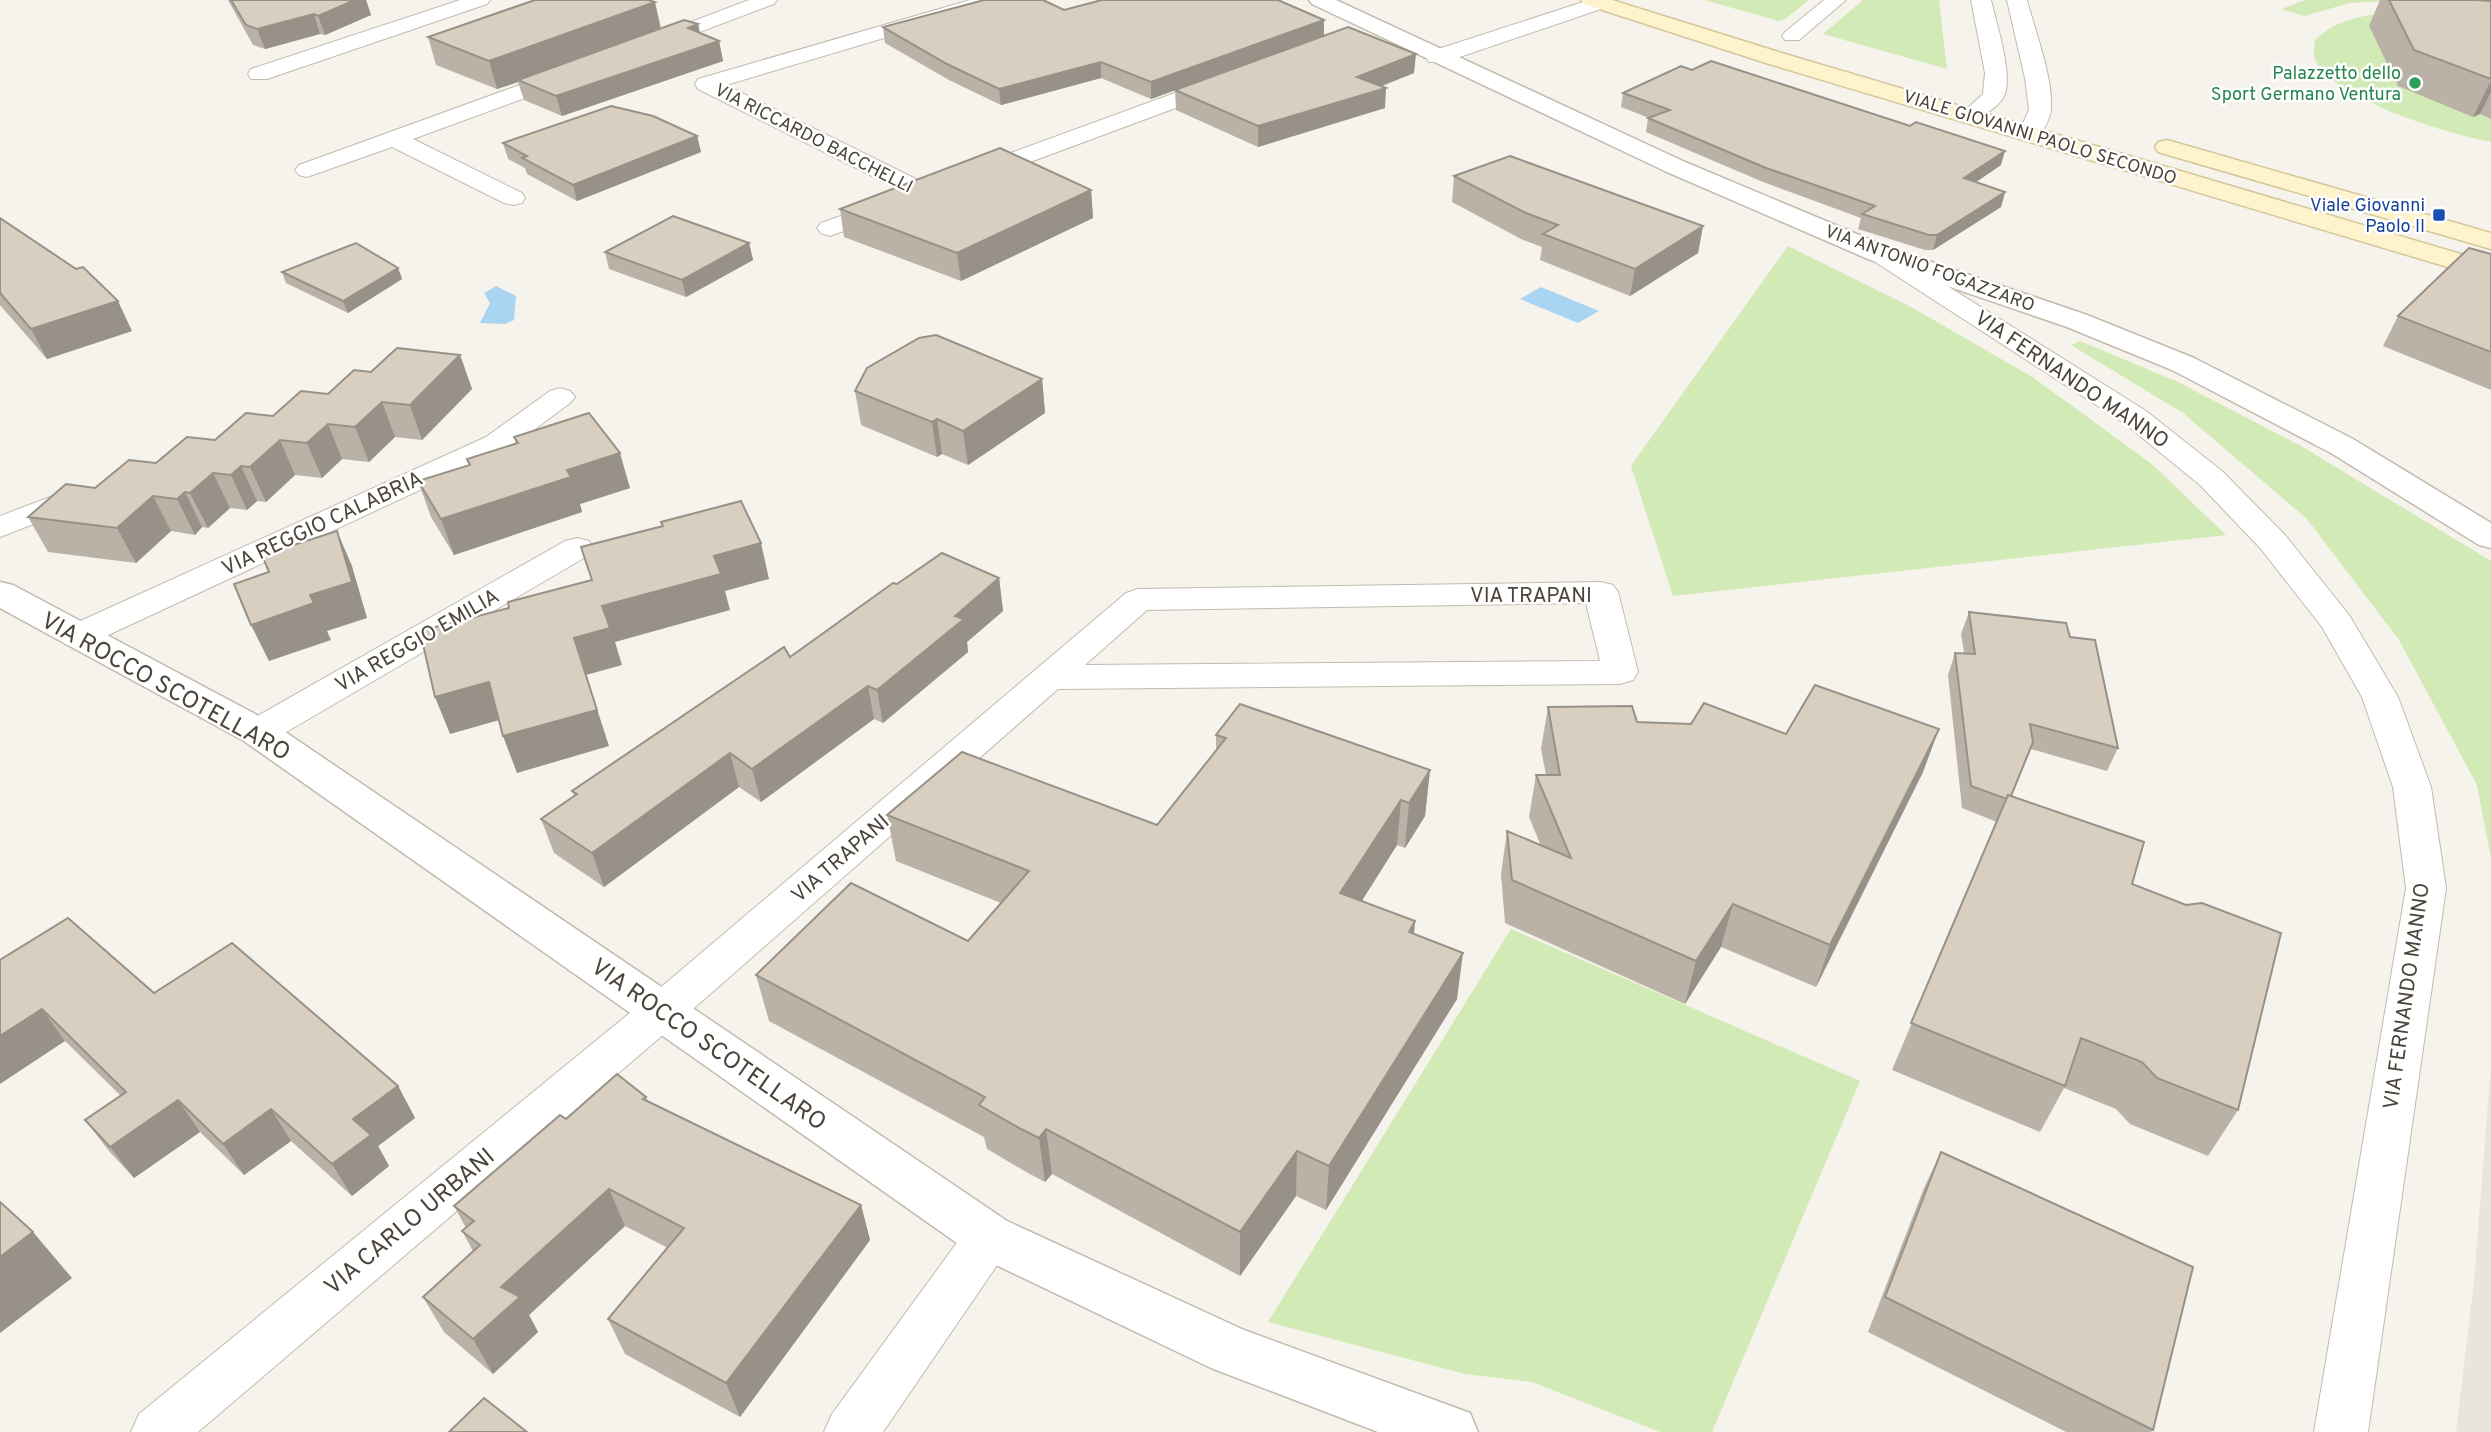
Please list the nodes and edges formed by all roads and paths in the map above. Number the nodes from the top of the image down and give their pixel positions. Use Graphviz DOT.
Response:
graph roads {
  1 [pos="480,0"];
  2 [pos="767,0"];
  3 [pos="992,0"];
  4 [pos="1320,0"];
  5 [pos="1664,0"];
  6 [pos="1836,0"];
  7 [pos="1981,0"];
  8 [pos="2017,0"];
  9 [pos="1595,1"];
  10 [pos="1690,7"];
  11 [pos="1373,27"];
  12 [pos="1766,29"];
  13 [pos="1347,36"];
  14 [pos="1792,36"];
  15 [pos="1817,44"];
  16 [pos="639,48"];
  17 [pos="1437,57"];
  18 [pos="587,67"];
  19 [pos="259,74"];
  20 [pos="1245,74"];
  21 [pos="1969,89"];
  22 [pos="1994,96"];
  23 [pos="2040,110"];
  24 [pos="1970,116"];
  25 [pos="2067,118"];
  26 [pos="2030,134"];
  27 [pos="395,139"];
  28 [pos="2147,141"];
  29 [pos="307,170"];
  30 [pos="925,193"];
  31 [pos="513,198"];
  32 [pos="830,228"];
  33 [pos="2491,241"];
  34 [pos="1878,253"];
  35 [pos="2491,272"];
  36 [pos="2077,321"];
  37 [pos="2027,346"];
  38 [pos="560,397"];
  39 [pos="103,486"];
  40 [pos="0,527"];
  41 [pos="2491,538"];
  42 [pos="577,548"];
  43 [pos="0,593"];
  44 [pos="77,636"];
  45 [pos="1049,677"];
  46 [pos="258,732"];
  47 [pos="662,1012"];
  48 [pos="989,1237"];
  49 [pos="158,1432"];
  50 [pos="850,1432"];
  51 [pos="1450,1432"];
  52 [pos="2340,1432"];
  1 -- 19 [label="street"];
  2 -- 16 [label="street"];
  3 -- 30 [label="street, VIA RICCARDO BACCHELLI"];
  4 -- 11 [label="street, VIA ANTONIO FOGAZZARO"];
  5 -- 10 [label="main road"];
  6 -- 14 [label="street"];
  7 -- 22 [label="street"];
  8 -- 23 [label="street"];
  9 -- 17 [label="street"];
  9 -- 24 [label="main road, VIALE GIOVANNI PAOLO SECONDO"];
  11 -- 13 [label="street"];
  11 -- 17 [label="street, VIA ANTONIO FOGAZZARO"];
  12 -- 14 [label="main road"];
  14 -- 15 [label="main road"];
  17 -- 34 [label="street, VIA ANTONIO FOGAZZARO"];
  18 -- 27 [label="street"];
  20 -- 30 [label="street"];
  21 -- 22 [label="main road, VIALE GIOVANNI PAOLO SECONDO"];
  22 -- 23 [label="main road, VIALE GIOVANNI PAOLO SECONDO"];
  22 -- 24 [label="street"];
  23 -- 25 [label="main road, VIALE GIOVANNI PAOLO SECONDO"];
  23 -- 26 [label="street"];
  24 -- 26 [label="main road, VIALE GIOVANNI PAOLO SECONDO"];
  26 -- 35 [label="main road, VIALE GIOVANNI PAOLO SECONDO"];
  27 -- 29 [label="street"];
  27 -- 31 [label="street"];
  28 -- 33 [label="main road, VIALE GIOVANNI PAOLO SECONDO"];
  30 -- 32 [label="street"];
  34 -- 36 [label="street, VIA ANTONIO FOGAZZARO"];
  34 -- 37 [label="street, VIA FERNANDO MANNO"];
  36 -- 37 [label="street"];
  36 -- 41 [label="street, VIA ANTONIO FOGAZZARO"];
  37 -- 52 [label="street, VIA FERNANDO MANNO"];
  38 -- 44 [label="street, VIA REGGIO CALABRIA"];
  39 -- 40 [label="street"];
  42 -- 46 [label="street, VIA REGGIO EMILIA"];
  43 -- 44 [label="street, VIA ROCCO SCOTELLARO"];
  44 -- 46 [label="street, VIA ROCCO SCOTELLARO"];
  45 -- 45 [label="street, VIA TRAPANI"];
  45 -- 47 [label="street, VIA TRAPANI"];
  46 -- 47 [label="street, VIA ROCCO SCOTELLARO"];
  47 -- 48 [label="street, VIA ROCCO SCOTELLARO"];
  47 -- 49 [label="street, VIA CARLO URBANI"];
  48 -- 50 [label="street"];
  48 -- 51 [label="street, VIA ROCCO SCOTELLARO"];
}
